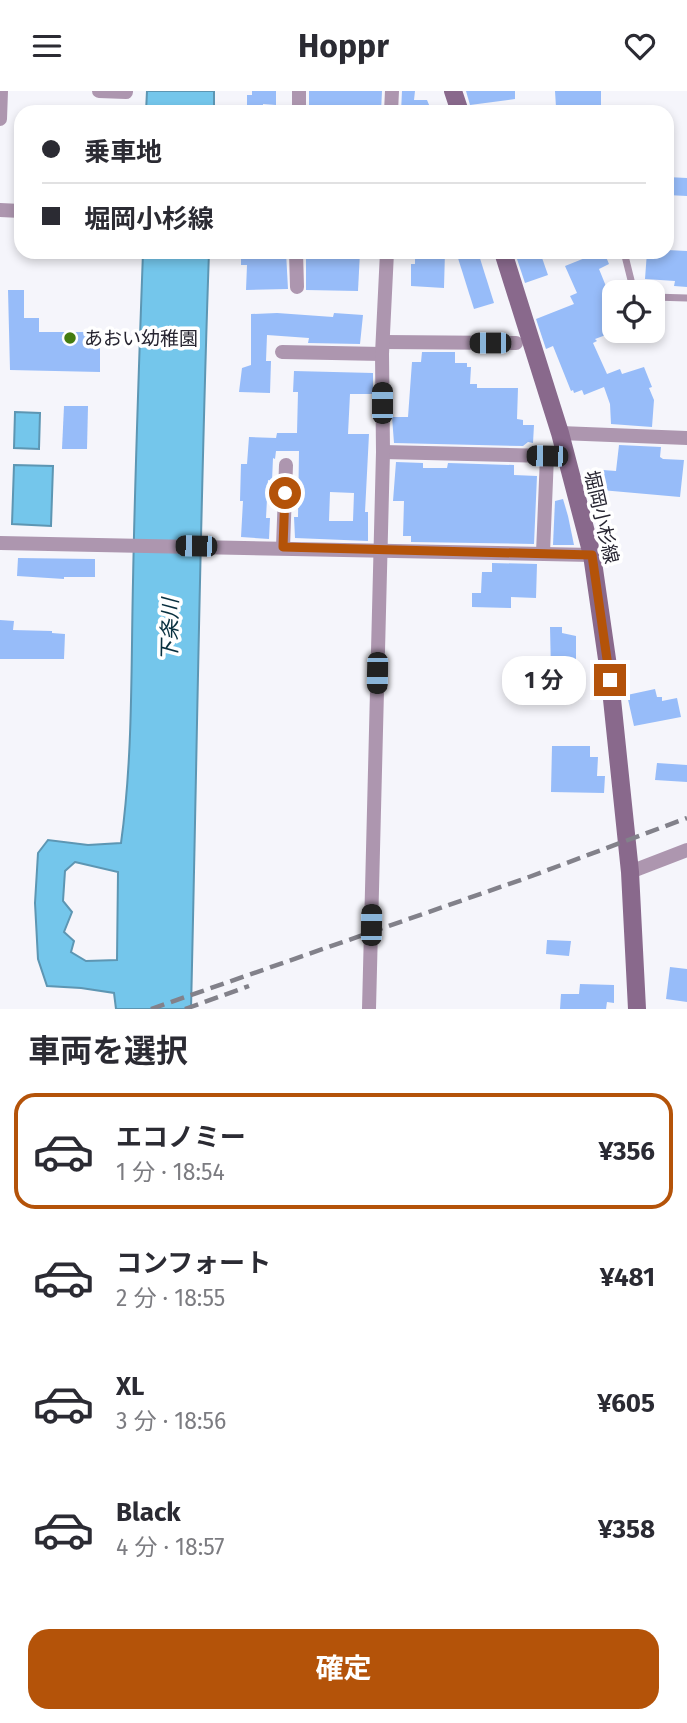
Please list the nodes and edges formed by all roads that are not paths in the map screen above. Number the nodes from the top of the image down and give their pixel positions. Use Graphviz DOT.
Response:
graph roads {
  1 [pos="1,91"];
  2 [pos="100,91"];
  3 [pos="126,92"];
  4 [pos="0,119"];
  5 [pos="296,259"];
  6 [pos="387,259"];
  7 [pos="505,259"];
  8 [pos="626,259"];
  9 [pos="631,280"];
  10 [pos="297,286"];
  11 [pos="665,297"];
  12 [pos="687,298"];
  13 [pos="516,343"];
  14 [pos="383,348"];
  15 [pos="282,352"];
  16 [pos="560,433"];
  17 [pos="687,438"];
  18 [pos="383,452"];
  19 [pos="286,465"];
  20 [pos="0,543"];
  21 [pos="283,547"];
  22 [pos="380,550"];
  23 [pos="543,553"];
  24 [pos="592,555"];
  25 [pos="687,850"];
  26 [pos="630,872"];
  27 [pos="369,1009"];
  28 [pos="637,1009"];
  1 -- 4 [label="street"];
  2 -- 3 [label="street"];
  5 -- 10 [label="street"];
  6 -- 14 [label="street"];
  7 -- 16 [label="main road, 堀岡小杉線"];
  8 -- 9 [label="lane"];
  11 -- 12 [label="lane"];
  13 -- 14 [label="street"];
  14 -- 15 [label="street"];
  14 -- 18 [label="street"];
  16 -- 17 [label="street"];
  16 -- 24 [label="main road, 堀岡小杉線"];
  18 -- 22 [label="street"];
  18 -- 23 [label="street"];
  19 -- 21 [label="street"];
  20 -- 21 [label="street"];
  21 -- 22 [label="street"];
  22 -- 23 [label="street"];
  22 -- 27 [label="street"];
  23 -- 24 [label="street"];
  24 -- 26 [label="main road, 堀岡小杉線"];
  25 -- 26 [label="street"];
  26 -- 28 [label="main road, 堀岡小杉線"];
}
